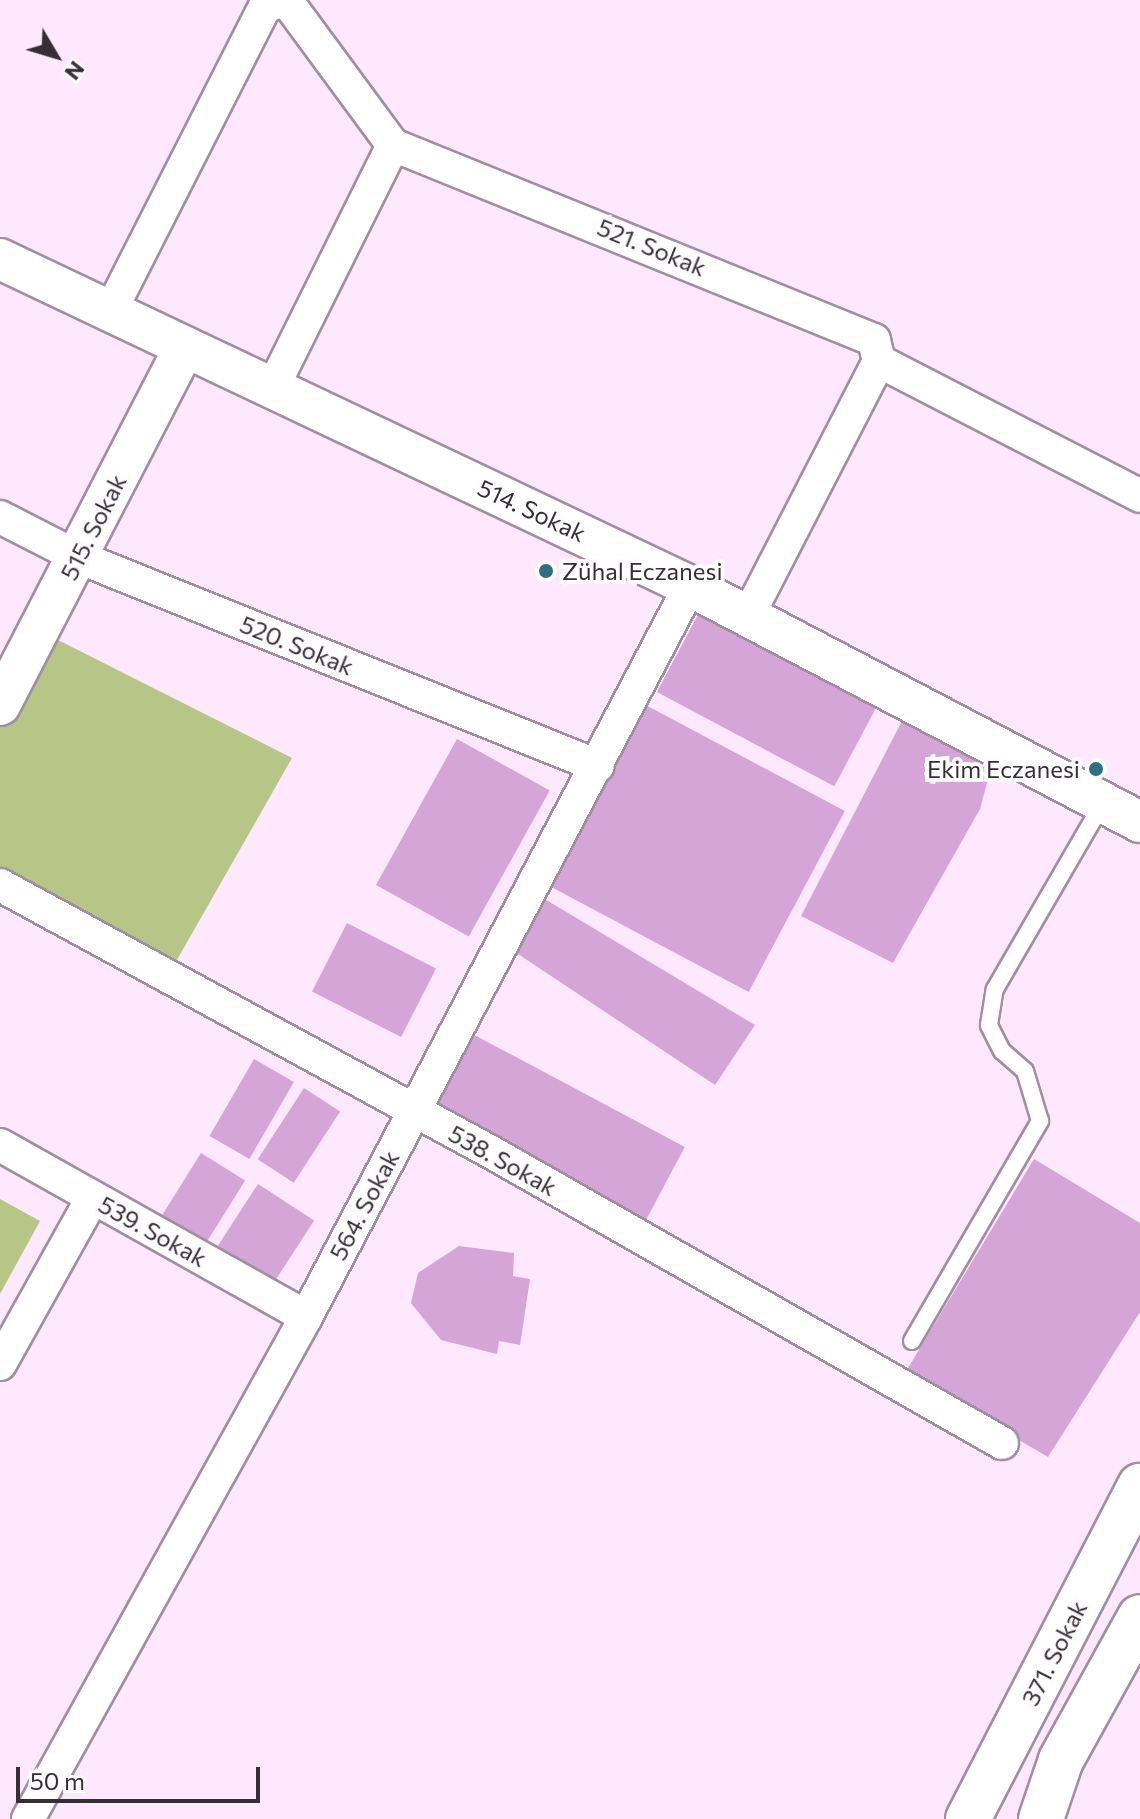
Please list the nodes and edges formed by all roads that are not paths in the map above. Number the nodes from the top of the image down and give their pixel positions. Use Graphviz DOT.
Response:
graph roads {
  1 [pos="393,145"];
  2 [pos="0,259"];
  3 [pos="110,312"];
  4 [pos="184,349"];
  5 [pos="879,361"];
  6 [pos="273,387"];
  7 [pos="1140,496"];
  8 [pos="0,517"];
  9 [pos="78,557"];
  10 [pos="690,586"];
  11 [pos="748,616"];
  12 [pos="0,705"];
  13 [pos="598,766"];
  14 [pos="1103,803"];
  15 [pos="1140,822"];
  16 [pos="0,885"];
  17 [pos="413,1112"];
  18 [pos="0,1145"];
  19 [pos="93,1197"];
  20 [pos="306,1317"];
  21 [pos="912,1341"];
  22 [pos="0,1364"];
  23 [pos="1002,1443"];
  24 [pos="1140,1486"];
  25 [pos="1140,1617"];
  26 [pos="28,1819"];
  27 [pos="968,1819"];
  28 [pos="1041,1819"];
  1 -- 3 [label="street"];
  1 -- 5 [label="street, 521. Sokak"];
  1 -- 6 [label="street"];
  2 -- 3 [label="street, 514. Sokak"];
  3 -- 4 [label="street, 514. Sokak"];
  4 -- 6 [label="street, 514. Sokak"];
  4 -- 9 [label="street, 515. Sokak"];
  5 -- 7 [label="street"];
  5 -- 11 [label="street"];
  6 -- 10 [label="street, 514. Sokak"];
  8 -- 9 [label="street, 520. Sokak"];
  9 -- 12 [label="street, 515. Sokak"];
  9 -- 13 [label="street, 520. Sokak"];
  10 -- 11 [label="street, 514. Sokak"];
  10 -- 13 [label="street, 564. Sokak"];
  11 -- 14 [label="street, 514. Sokak"];
  13 -- 17 [label="street, 564. Sokak"];
  14 -- 15 [label="street, 514. Sokak"];
  14 -- 21 [label="lane"];
  16 -- 17 [label="street, 538. Sokak"];
  17 -- 20 [label="street, 564. Sokak"];
  17 -- 23 [label="street, 538. Sokak"];
  18 -- 19 [label="street, 539. Sokak"];
  19 -- 20 [label="street, 539. Sokak"];
  19 -- 22 [label="street"];
  20 -- 26 [label="street, 564. Sokak"];
  24 -- 27 [label="main road, 371. Sokak"];
  25 -- 28 [label="main road"];
}
